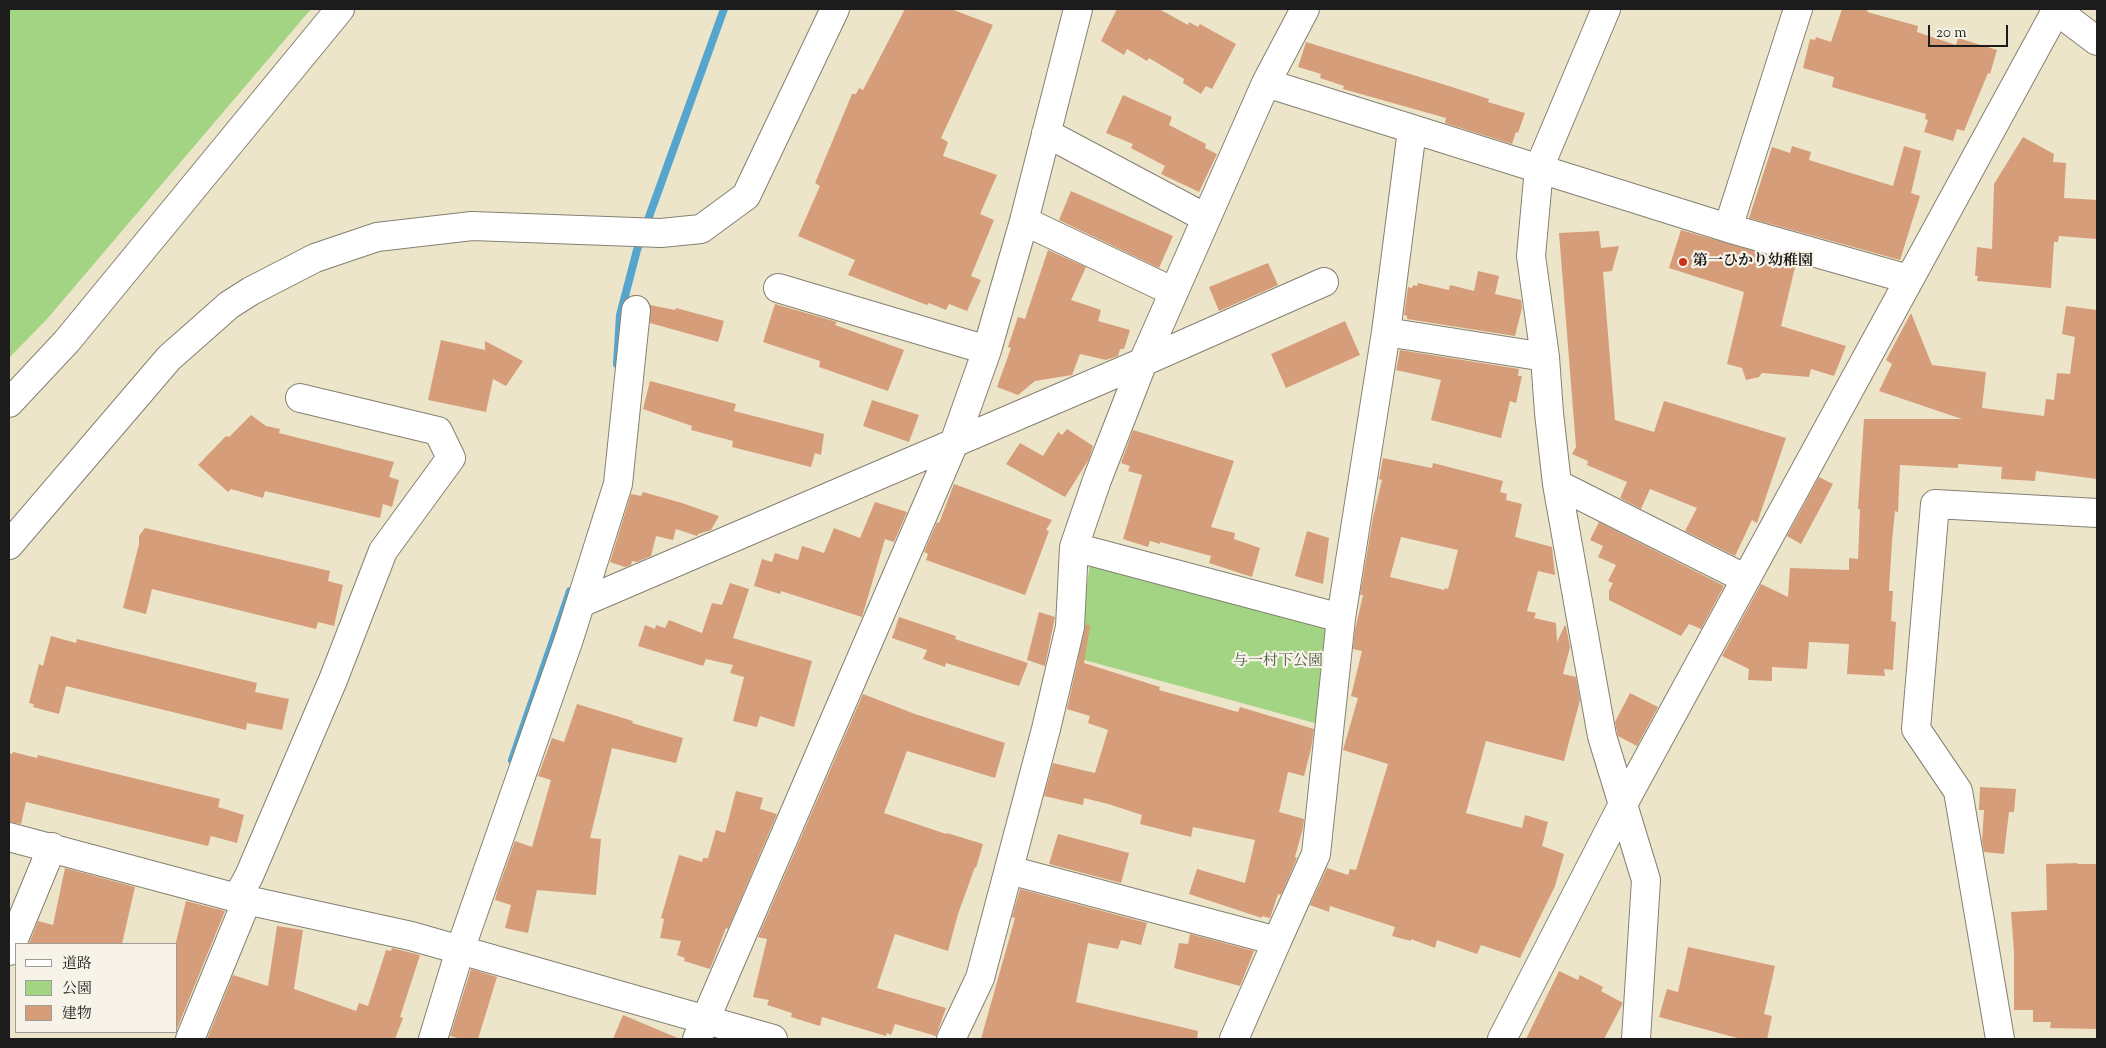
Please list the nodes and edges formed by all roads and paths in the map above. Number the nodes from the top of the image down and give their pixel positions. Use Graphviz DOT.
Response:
graph roads {
  1 [pos="340,9"];
  2 [pos="835,9"];
  3 [pos="1078,9"];
  4 [pos="1305,9"];
  5 [pos="1606,9"];
  6 [pos="1798,9"];
  7 [pos="2057,10"];
  8 [pos="2097,41"];
  9 [pos="1266,83"];
  10 [pos="1412,130"];
  11 [pos="1046,133"];
  12 [pos="1539,168"];
  13 [pos="1206,218"];
  14 [pos="1024,221"];
  15 [pos="1728,228"];
  16 [pos="1908,279"];
  17 [pos="1324,282"];
  18 [pos="778,288"];
  19 [pos="1174,292"];
  20 [pos="636,310"];
  21 [pos="1386,332"];
  22 [pos="987,350"];
  23 [pos="1545,357"];
  24 [pos="1143,362"];
  25 [pos="300,398"];
  26 [pos="9,404"];
  27 [pos="954,443"];
  28 [pos="1557,484"];
  29 [pos="2097,512"];
  30 [pos="9,545"];
  31 [pos="1074,547"];
  32 [pos="1746,579"];
  33 [pos="581,604"];
  34 [pos="1341,618"];
  35 [pos="1622,806"];
  36 [pos="9,837"];
  37 [pos="52,847"];
  38 [pos="1008,870"];
  39 [pos="242,899"];
  40 [pos="1277,941"];
  41 [pos="460,950"];
  42 [pos="9,951"];
  43 [pos="702,1029"];
  44 [pos="190,1039"];
  45 [pos="433,1039"];
  46 [pos="773,1039"];
  47 [pos="951,1039"];
  48 [pos="1234,1039"];
  49 [pos="1502,1039"];
  50 [pos="1636,1039"];
  51 [pos="2000,1039"];
  1 -- 26 [label="street"];
  2 -- 30 [label="street"];
  3 -- 11 [label="street"];
  4 -- 9 [label="street"];
  5 -- 12 [label="street"];
  6 -- 15 [label="street"];
  7 -- 8 [label="street"];
  7 -- 16 [label="street"];
  9 -- 10 [label="street"];
  9 -- 13 [label="street"];
  10 -- 12 [label="street"];
  10 -- 21 [label="street"];
  11 -- 13 [label="street"];
  11 -- 14 [label="street"];
  12 -- 15 [label="street"];
  12 -- 23 [label="street"];
  13 -- 19 [label="street"];
  14 -- 19 [label="street"];
  14 -- 22 [label="street"];
  15 -- 16 [label="street"];
  16 -- 32 [label="street"];
  17 -- 24 [label="street"];
  18 -- 22 [label="street"];
  19 -- 24 [label="street"];
  20 -- 33 [label="street"];
  21 -- 23 [label="street"];
  21 -- 34 [label="street"];
  22 -- 27 [label="street"];
  23 -- 28 [label="street"];
  24 -- 27 [label="street"];
  24 -- 31 [label="street"];
  25 -- 39 [label="street"];
  27 -- 33 [label="street"];
  27 -- 43 [label="street"];
  28 -- 32 [label="street"];
  28 -- 35 [label="street"];
  29 -- 51 [label="street"];
  31 -- 34 [label="street"];
  31 -- 38 [label="street"];
  32 -- 35 [label="street"];
  33 -- 41 [label="street"];
  34 -- 40 [label="street"];
  35 -- 49 [label="street"];
  35 -- 50 [label="street"];
  36 -- 37 [label="street"];
  37 -- 39 [label="street"];
  37 -- 42 [label="street"];
  38 -- 40 [label="street"];
  38 -- 47 [label="street"];
  39 -- 41 [label="street"];
  39 -- 44 [label="street"];
  40 -- 48 [label="street"];
  41 -- 43 [label="street"];
  41 -- 45 [label="street"];
  43 -- 46 [label="street"];
}
